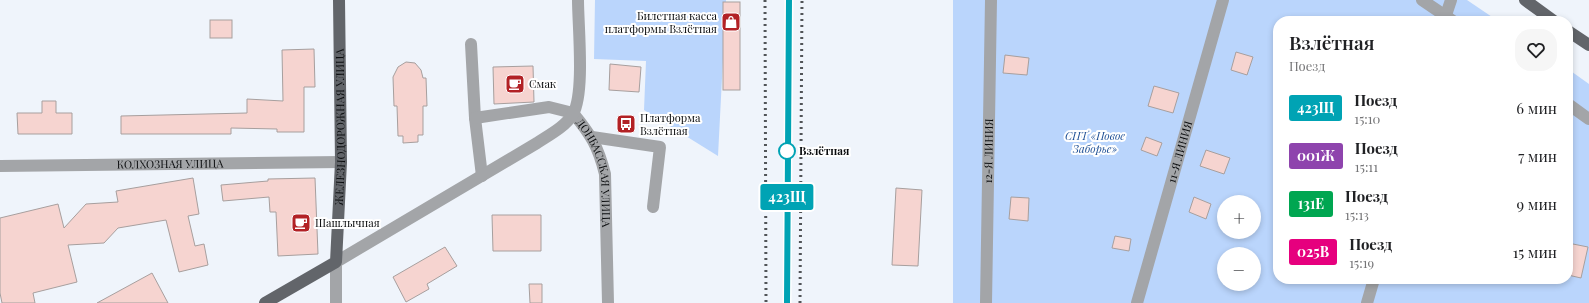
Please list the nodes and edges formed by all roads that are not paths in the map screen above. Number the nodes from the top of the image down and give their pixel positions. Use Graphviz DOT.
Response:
graph roads {
  1 [pos="339,0"];
  2 [pos="578,0"];
  3 [pos="991,0"];
  4 [pos="1222,0"];
  5 [pos="1422,0"];
  6 [pos="1451,0"];
  7 [pos="1525,0"];
  8 [pos="1444,16"];
  9 [pos="1448,16"];
  10 [pos="1547,16"];
  11 [pos="1573,34"];
  12 [pos="472,44"];
  13 [pos="1589,45"];
  14 [pos="1573,108"];
  15 [pos="573,113"];
  16 [pos="475,118"];
  17 [pos="1589,119"];
  18 [pos="592,137"];
  19 [pos="341,162"];
  20 [pos="0,166"];
  21 [pos="482,176"];
  22 [pos="653,207"];
  23 [pos="336,262"];
  24 [pos="1373,284"];
  25 [pos="265,303"];
  26 [pos="336,303"];
  27 [pos="608,303"];
  28 [pos="986,303"];
  29 [pos="1137,303"];
  30 [pos="1367,303"];
  1 -- 19 [label="main road, ЖЕЛЕЗНОДОРОЖНАЯ УЛИЦА"];
  2 -- 15 [label="street, ДОНБАССКАЯ УЛИЦА"];
  3 -- 28 [label="street, 12-Я ЛИНИЯ"];
  4 -- 29 [label="street, 11-Я ЛИНИЯ"];
  5 -- 8 [label="street"];
  6 -- 9 [label="street"];
  7 -- 10 [label="main road"];
  11 -- 13 [label="main road"];
  12 -- 16 [label="street"];
  14 -- 17 [label="street"];
  15 -- 16 [label="street"];
  15 -- 18 [label="street, ДОНБАССКАЯ УЛИЦА"];
  15 -- 21 [label="street"];
  16 -- 21 [label="street"];
  18 -- 22 [label="street"];
  18 -- 27 [label="street, ДОНБАССКАЯ УЛИЦА"];
  19 -- 20 [label="street, КОЛХОЗНАЯ УЛИЦА"];
  19 -- 23 [label="main road, ЖЕЛЕЗНОДОРОЖНАЯ УЛИЦА"];
  21 -- 23 [label="street"];
  23 -- 25 [label="main road"];
  23 -- 26 [label="street, ЖЕЛЕЗНОДОРОЖНАЯ УЛИЦА"];
  24 -- 30 [label="street"];
}
